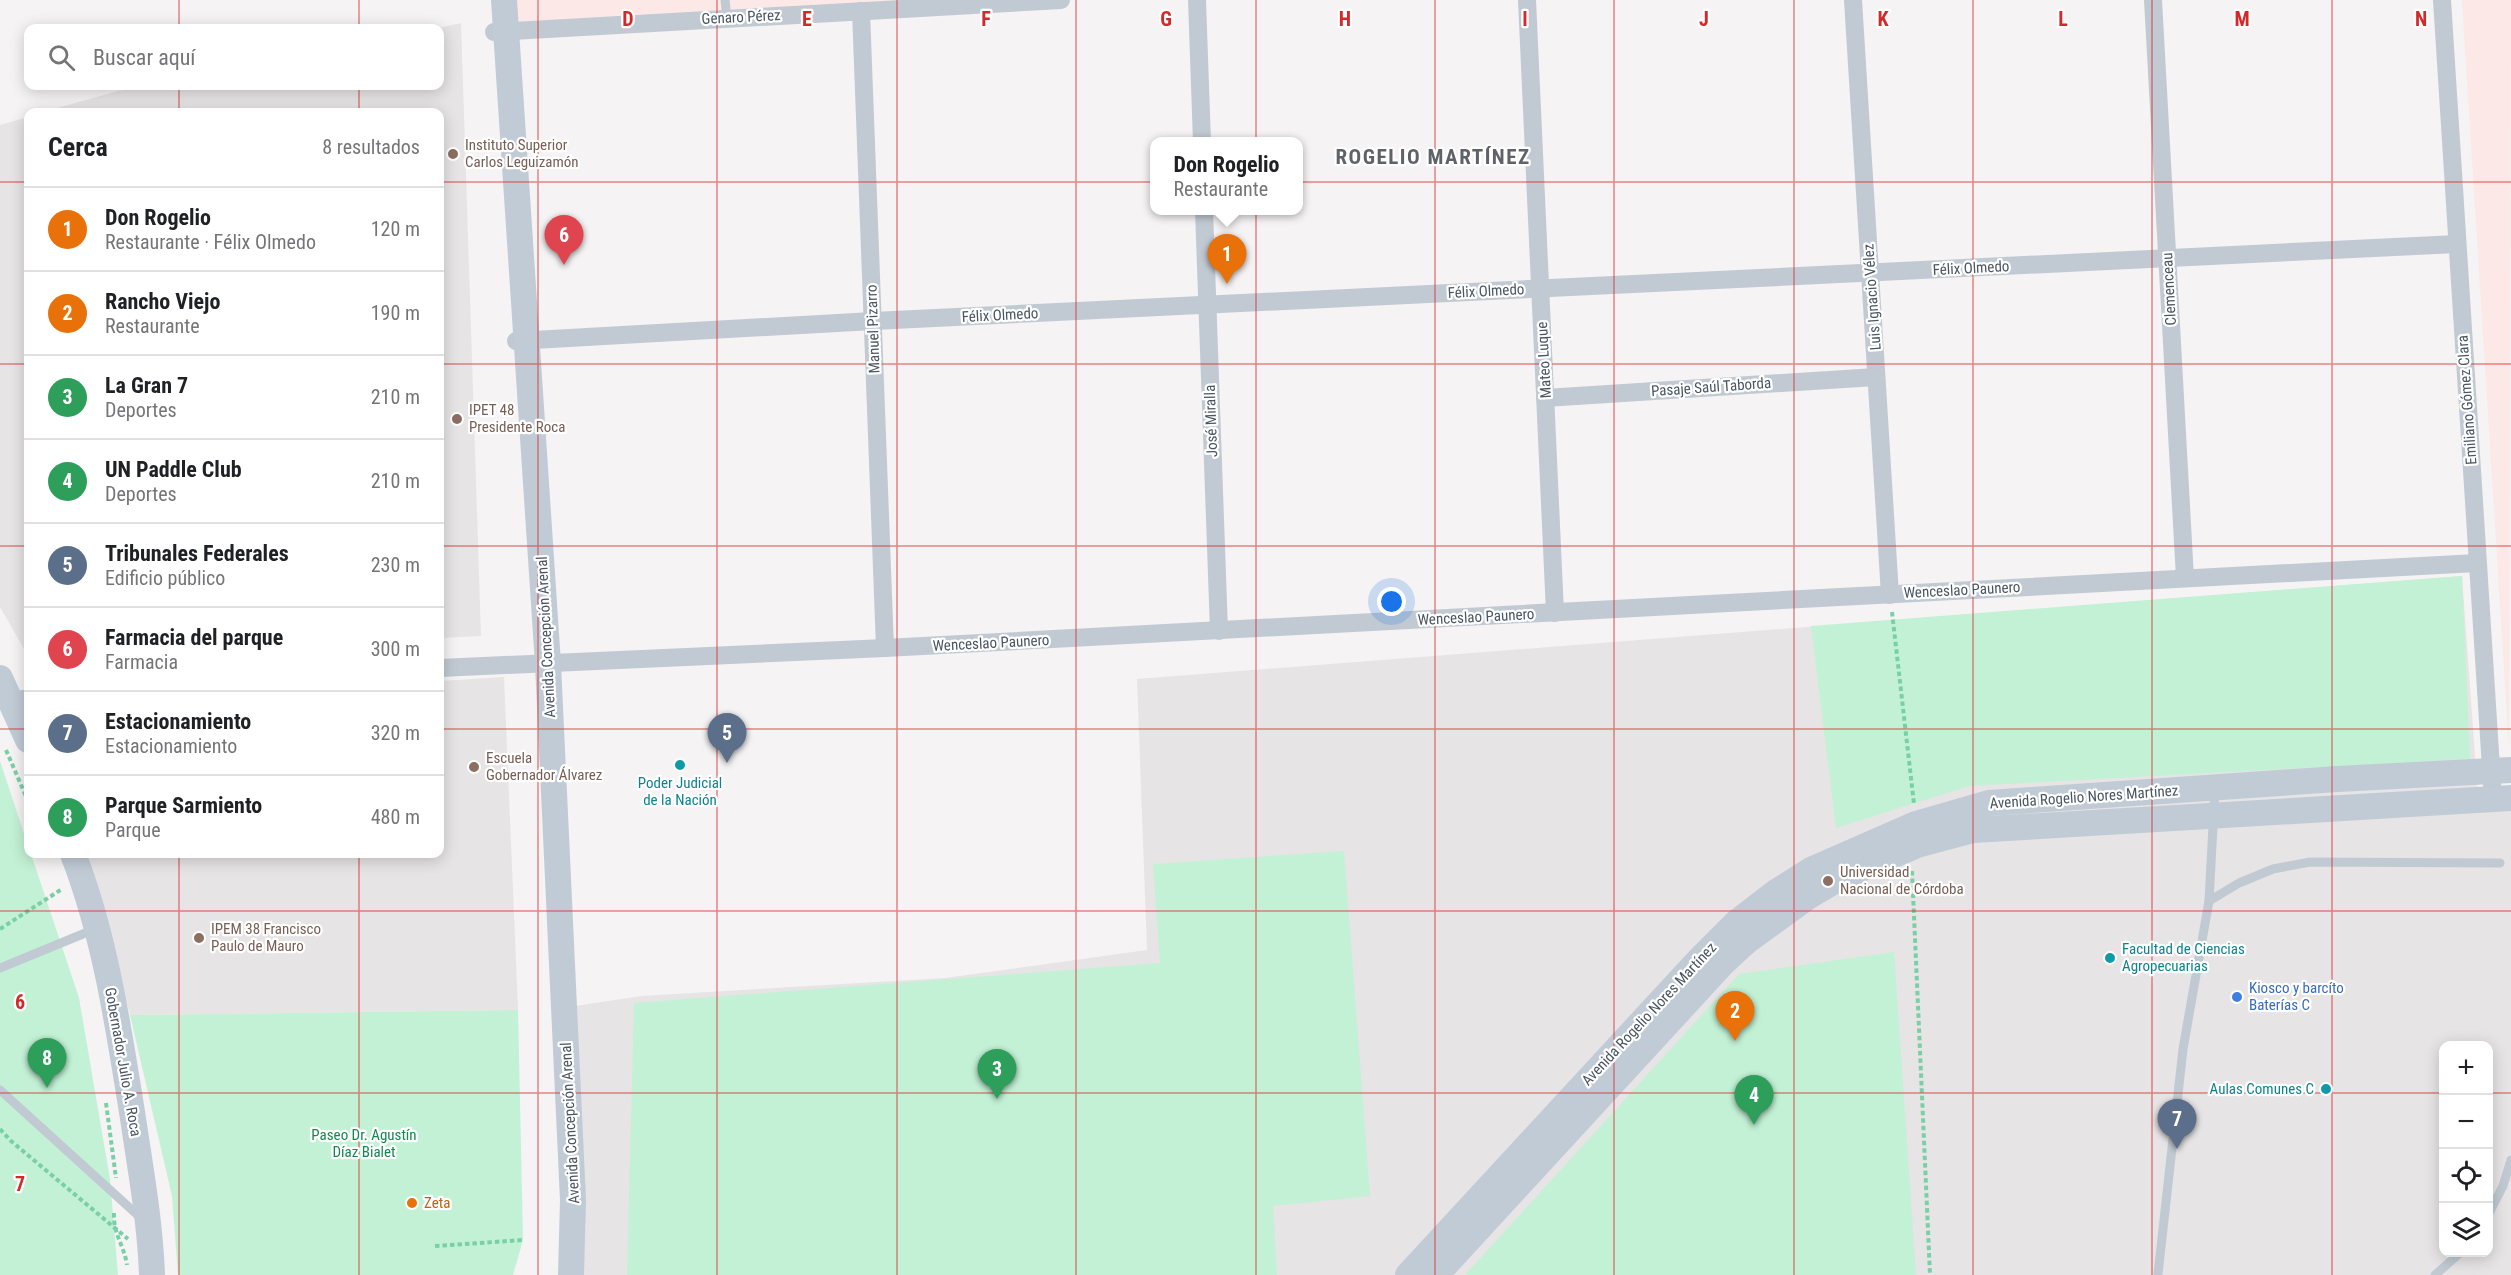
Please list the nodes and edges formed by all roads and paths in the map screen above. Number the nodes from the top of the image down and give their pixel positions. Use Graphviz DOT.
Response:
graph roads {
  1 [pos="492,0"];
  2 [pos="504,0"];
  3 [pos="1061,0"];
  4 [pos="1197,0"];
  5 [pos="1527,0"];
  6 [pos="1853,0"];
  7 [pos="2153,0"];
  8 [pos="2442,0"];
  9 [pos="1000,2"];
  10 [pos="726,9"];
  11 [pos="861,11"];
  12 [pos="499,31"];
  13 [pos="1202,137"];
  14 [pos="1204,215"];
  15 [pos="2457,244"];
  16 [pos="2167,258"];
  17 [pos="1870,273"];
  18 [pos="1540,288"];
  19 [pos="1208,305"];
  20 [pos="873,321"];
  21 [pos="521,341"];
  22 [pos="1876,377"];
  23 [pos="1545,398"];
  24 [pos="2477,563"];
  25 [pos="2186,578"];
  26 [pos="1890,595"];
  27 [pos="1555,612"];
  28 [pos="1219,631"];
  29 [pos="885,648"];
  30 [pos="539,664"];
  31 [pos="444,669"];
  32 [pos="0,678"];
  33 [pos="20,699"];
  34 [pos="16,742"];
  35 [pos="2501,770"];
  36 [pos="24,781"];
  37 [pos="2215,787"];
  38 [pos="2502,799"];
  39 [pos="2214,815"];
  40 [pos="1916,834"];
  41 [pos="2500,863"];
  42 [pos="69,874"];
  43 [pos="64,899"];
  44 [pos="2209,901"];
  45 [pos="97,928"];
  46 [pos="0,929"];
  47 [pos="0,968"];
  48 [pos="0,1090"];
  49 [pos="104,1092"];
  50 [pos="0,1129"];
  51 [pos="2511,1160"];
  52 [pos="115,1194"];
  53 [pos="2493,1205"];
  54 [pos="149,1226"];
  55 [pos="113,1227"];
  56 [pos="523,1240"];
  57 [pos="435,1246"];
  58 [pos="2455,1257"];
  59 [pos="152,1267"];
  60 [pos="2158,1274"];
  61 [pos="129,1275"];
  62 [pos="557,1275"];
  63 [pos="571,1275"];
  64 [pos="1408,1275"];
  65 [pos="1436,1275"];
  66 [pos="1930,1275"];
  67 [pos="2435,1275"];
  1 -- 12 [label="main road, Avenida Concepción Arenal"];
  2 -- 12 [label="main road, Avenida Concepción Arenal"];
  3 -- 9 [label="street, Genaro Pérez"];
  4 -- 13 [label="street"];
  5 -- 18 [label="street, Mateo Luque"];
  6 -- 17 [label="street, Luis Ignacio Vélez"];
  7 -- 16 [label="street, Clemenceau"];
  8 -- 15 [label="street, Emiliano Gómez Clara"];
  9 -- 11 [label="street, Genaro Pérez"];
  10 -- 11 [label="street, Genaro Pérez"];
  10 -- 12 [label="street, Genaro Pérez"];
  11 -- 20 [label="street, Manuel Pizarro"];
  12 -- 21 [label="main road, Avenida Concepción Arenal"];
  14 -- 19 [label="street, José Miralla"];
  15 -- 16 [label="street, Félix Olmedo"];
  15 -- 24 [label="street, Emiliano Gómez Clara"];
  16 -- 17 [label="street, Félix Olmedo"];
  16 -- 25 [label="street, Clemenceau"];
  17 -- 18 [label="street, Félix Olmedo"];
  17 -- 22 [label="street, Luis Ignacio Vélez"];
  18 -- 19 [label="street, Félix Olmedo"];
  18 -- 23 [label="street, Mateo Luque"];
  19 -- 20 [label="street, Félix Olmedo"];
  19 -- 28 [label="street, José Miralla"];
  20 -- 21 [label="street, Félix Olmedo"];
  20 -- 29 [label="street, Manuel Pizarro"];
  21 -- 30 [label="main road, Avenida Concepción Arenal"];
  22 -- 23 [label="street, Pasaje Saúl Taborda"];
  22 -- 26 [label="street, Luis Ignacio Vélez"];
  23 -- 27 [label="street, Mateo Luque"];
  24 -- 25 [label="street, Wenceslao Paunero"];
  24 -- 35 [label="street, Emiliano Gómez Clara"];
  25 -- 26 [label="street, Wenceslao Paunero"];
  26 -- 27 [label="street, Wenceslao Paunero"];
  26 -- 40 [label="path"];
  27 -- 28 [label="street, Wenceslao Paunero"];
  28 -- 29 [label="street, Wenceslao Paunero"];
  29 -- 30 [label="street, Wenceslao Paunero"];
  30 -- 31 [label="street, Wenceslao Paunero"];
  30 -- 62 [label="main road, Avenida Concepción Arenal"];
  30 -- 63 [label="main road, Avenida Concepción Arenal"];
  32 -- 33 [label="main road"];
  33 -- 34 [label="main road"];
  34 -- 36 [label="path"];
  35 -- 37 [label="main road, Avenida Rogelio Nores Martínez"];
  35 -- 38 [label="street, Emiliano Gómez Clara"];
  37 -- 39 [label="lane"];
  37 -- 40 [label="main road, Avenida Rogelio Nores Martínez"];
  38 -- 39 [label="main road, Avenida Rogelio Nores Martínez"];
  39 -- 40 [label="main road, Avenida Rogelio Nores Martínez"];
  39 -- 44 [label="lane"];
  40 -- 64 [label="main road, Avenida Rogelio Nores Martínez"];
  40 -- 65 [label="main road, Avenida Rogelio Nores Martínez"];
  40 -- 66 [label="path"];
  41 -- 44 [label="lane"];
  42 -- 43 [label="path"];
  42 -- 45 [label="main road, Gobernador Julio A. Roca"];
  42 -- 46 [label="path"];
  44 -- 60 [label="lane"];
  45 -- 47 [label="lane"];
  45 -- 54 [label="main road, Gobernador Julio A. Roca"];
  48 -- 52 [label="lane"];
  49 -- 52 [label="path"];
  50 -- 55 [label="path"];
  51 -- 53 [label="lane"];
  52 -- 54 [label="lane"];
  52 -- 55 [label="path"];
  54 -- 59 [label="main road, Gobernador Julio A. Roca"];
  55 -- 59 [label="path"];
  55 -- 61 [label="path"];
  56 -- 57 [label="path"];
  58 -- 67 [label="lane"];
}
